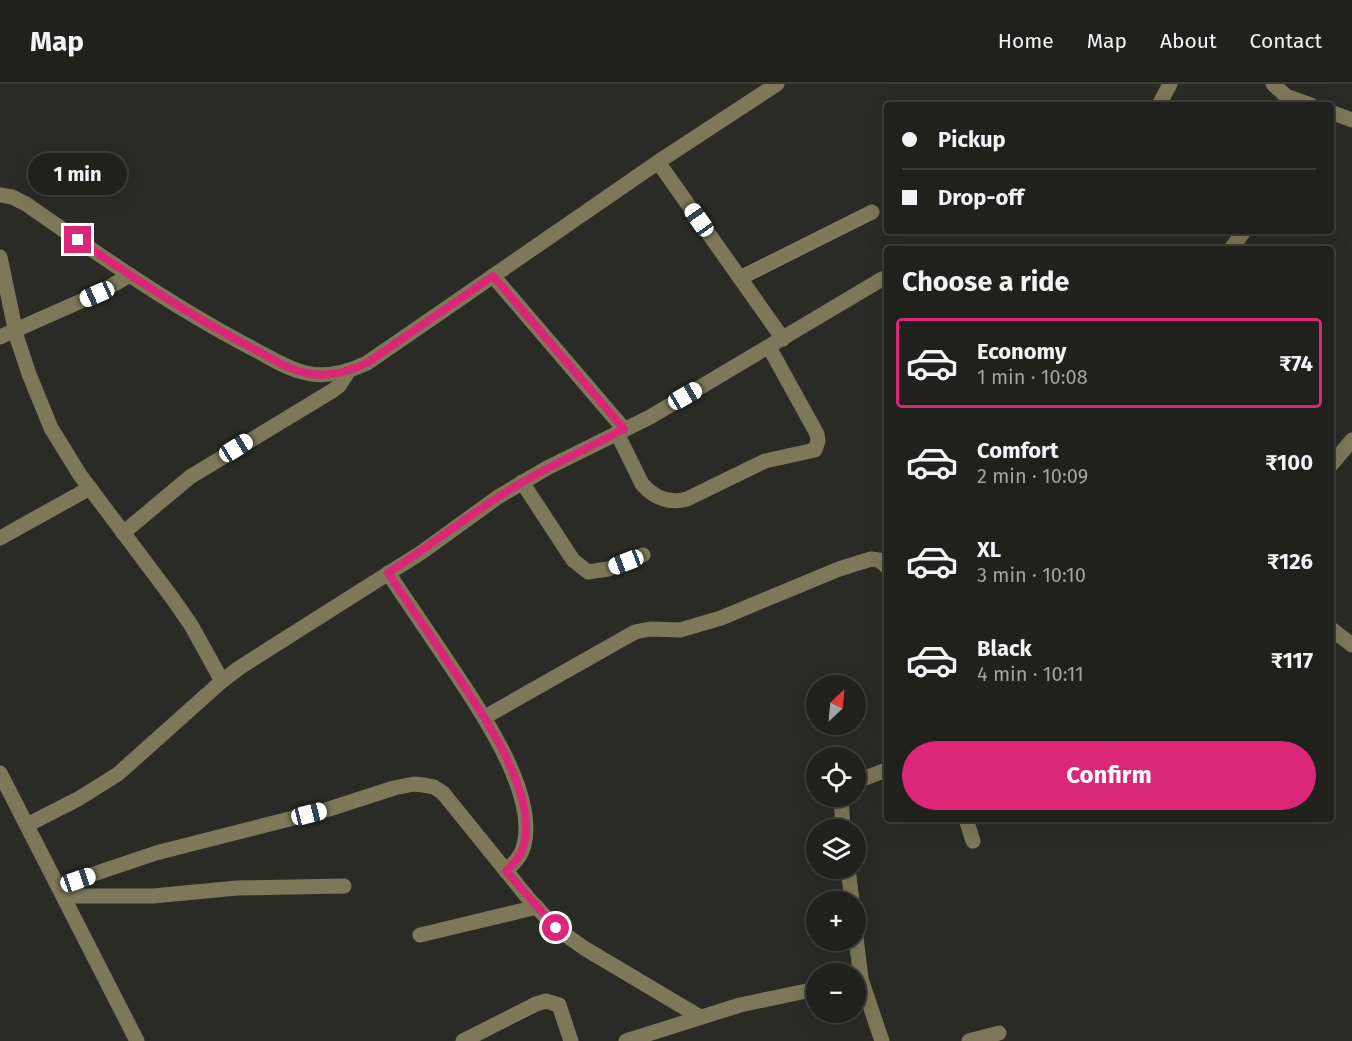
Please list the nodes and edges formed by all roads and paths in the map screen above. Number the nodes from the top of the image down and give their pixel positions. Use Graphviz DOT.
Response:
graph roads {
  1 [pos="777,84"];
  2 [pos="1170,84"];
  3 [pos="1275,86"];
  4 [pos="1161,102"];
  5 [pos="1275,102"];
  6 [pos="1303,102"];
  7 [pos="1334,113"];
  8 [pos="1352,120"];
  9 [pos="658,162"];
  10 [pos="0,195"];
  11 [pos="872,212"];
  12 [pos="0,257"];
  13 [pos="130,275"];
  14 [pos="493,276"];
  15 [pos="740,278"];
  16 [pos="884,278"];
  17 [pos="15,330"];
  18 [pos="0,337"];
  19 [pos="783,339"];
  20 [pos="769,347"];
  21 [pos="348,372"];
  22 [pos="620,431"];
  23 [pos="1352,440"];
  24 [pos="1334,461"];
  25 [pos="522,482"];
  26 [pos="90,488"];
  27 [pos="123,533"];
  28 [pos="0,538"];
  29 [pos="643,555"];
  30 [pos="884,564"];
  31 [pos="388,573"];
  32 [pos="1334,631"];
  33 [pos="1352,645"];
  34 [pos="222,681"];
  35 [pos="485,717"];
  36 [pos="884,771"];
  37 [pos="0,773"];
  38 [pos="866,778"];
  39 [pos="967,822"];
  40 [pos="27,825"];
  41 [pos="973,841"];
  42 [pos="506,871"];
  43 [pos="344,886"];
  44 [pos="61,891"];
  45 [pos="537,907"];
  46 [pos="420,935"];
  47 [pos="806,991"];
  48 [pos="866,1000"];
  49 [pos="700,1017"];
  50 [pos="999,1033"];
  51 [pos="137,1041"];
  52 [pos="463,1041"];
  53 [pos="571,1041"];
  54 [pos="626,1041"];
  55 [pos="882,1041"];
  56 [pos="969,1041"];
  1 -- 9 [label="street"];
  2 -- 4 [label="street"];
  3 -- 5 [label="street"];
  3 -- 6 [label="street"];
  7 -- 8 [label="street"];
  9 -- 14 [label="street"];
  9 -- 15 [label="street"];
  10 -- 13 [label="street"];
  11 -- 15 [label="street"];
  12 -- 17 [label="street"];
  13 -- 17 [label="street"];
  13 -- 21 [label="street"];
  14 -- 21 [label="street"];
  14 -- 22 [label="street"];
  15 -- 19 [label="street"];
  16 -- 19 [label="street"];
  17 -- 18 [label="street"];
  17 -- 26 [label="street"];
  19 -- 20 [label="street"];
  20 -- 22 [label="street"];
  20 -- 22 [label="street"];
  21 -- 27 [label="street"];
  22 -- 25 [label="street"];
  23 -- 24 [label="street"];
  25 -- 29 [label="street"];
  25 -- 31 [label="street"];
  26 -- 27 [label="street"];
  26 -- 28 [label="street"];
  27 -- 34 [label="street"];
  30 -- 35 [label="street"];
  31 -- 34 [label="street"];
  31 -- 35 [label="street"];
  32 -- 33 [label="street"];
  34 -- 40 [label="street"];
  35 -- 42 [label="street"];
  36 -- 38 [label="street"];
  37 -- 40 [label="street"];
  39 -- 41 [label="street"];
  40 -- 44 [label="street"];
  42 -- 44 [label="street"];
  42 -- 45 [label="street"];
  43 -- 44 [label="street"];
  44 -- 51 [label="street"];
  45 -- 46 [label="street"];
  45 -- 49 [label="street"];
  47 -- 49 [label="street"];
  48 -- 55 [label="street"];
  49 -- 54 [label="street"];
  50 -- 56 [label="street"];
  52 -- 53 [label="street"];
}
